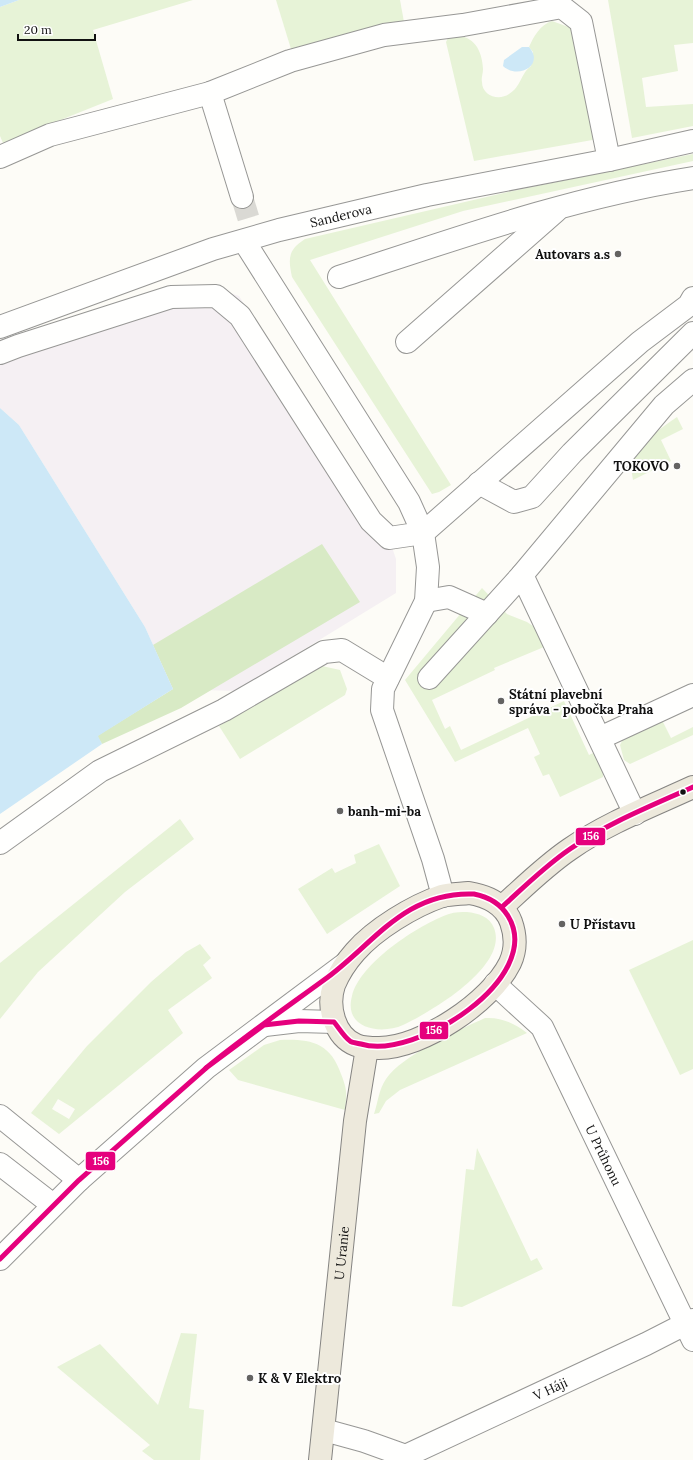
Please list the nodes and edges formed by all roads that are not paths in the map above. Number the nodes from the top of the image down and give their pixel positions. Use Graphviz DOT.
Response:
graph roads {
  1 [pos="210,93"];
  2 [pos="693,141"];
  3 [pos="0,157"];
  4 [pos="609,160"];
  5 [pos="693,178"];
  6 [pos="242,197"];
  7 [pos="560,208"];
  8 [pos="249,233"];
  9 [pos="339,278"];
  10 [pos="693,298"];
  11 [pos="0,327"];
  12 [pos="693,333"];
  13 [pos="407,342"];
  14 [pos="0,353"];
  15 [pos="693,380"];
  16 [pos="479,483"];
  17 [pos="423,532"];
  18 [pos="522,575"];
  19 [pos="426,601"];
  20 [pos="487,614"];
  21 [pos="388,678"];
  22 [pos="429,678"];
  23 [pos="693,695"];
  24 [pos="600,738"];
  25 [pos="693,787"];
  26 [pos="635,814"];
  27 [pos="0,843"];
  28 [pos="443,896"];
  29 [pos="502,907"];
  30 [pos="345,964"];
  31 [pos="495,984"];
  32 [pos="334,1022"];
  33 [pos="264,1026"];
  34 [pos="367,1048"];
  35 [pos="0,1116"];
  36 [pos="0,1164"];
  37 [pos="79,1180"];
  38 [pos="53,1205"];
  39 [pos="0,1259"];
  40 [pos="691,1328"];
  41 [pos="324,1430"];
  42 [pos="402,1458"];
  43 [pos="320,1460"];
  1 -- 3 [label="street"];
  1 -- 4 [label="street"];
  1 -- 6 [label="street"];
  2 -- 4 [label="street, Sanderova"];
  4 -- 8 [label="street, Sanderova"];
  5 -- 7 [label="street"];
  7 -- 9 [label="street"];
  7 -- 13 [label="street"];
  8 -- 11 [label="street, Sanderova"];
  8 -- 17 [label="street"];
  10 -- 16 [label="street"];
  12 -- 16 [label="street"];
  14 -- 17 [label="street"];
  15 -- 18 [label="street"];
  16 -- 17 [label="street"];
  17 -- 19 [label="street"];
  18 -- 20 [label="street"];
  18 -- 24 [label="street"];
  19 -- 20 [label="street"];
  19 -- 21 [label="street"];
  20 -- 22 [label="street"];
  21 -- 27 [label="street"];
  21 -- 28 [label="street"];
  23 -- 24 [label="street"];
  24 -- 26 [label="street"];
  25 -- 26 [label="main road"];
  26 -- 29 [label="main road"];
  28 -- 29 [label="main road"];
  28 -- 30 [label="main road"];
  29 -- 31 [label="main road"];
  30 -- 32 [label="main road"];
  30 -- 33 [label="street"];
  31 -- 34 [label="main road"];
  31 -- 40 [label="street, U Průhonu"];
  32 -- 33 [label="street"];
  32 -- 34 [label="main road"];
  33 -- 37 [label="street"];
  34 -- 41 [label="main road, U Uranie"];
  35 -- 37 [label="street"];
  36 -- 38 [label="street"];
  37 -- 38 [label="street"];
  38 -- 39 [label="street"];
  40 -- 42 [label="street, V Háji"];
  41 -- 42 [label="street, V Háji"];
  41 -- 43 [label="main road, U Uranie"];
}
